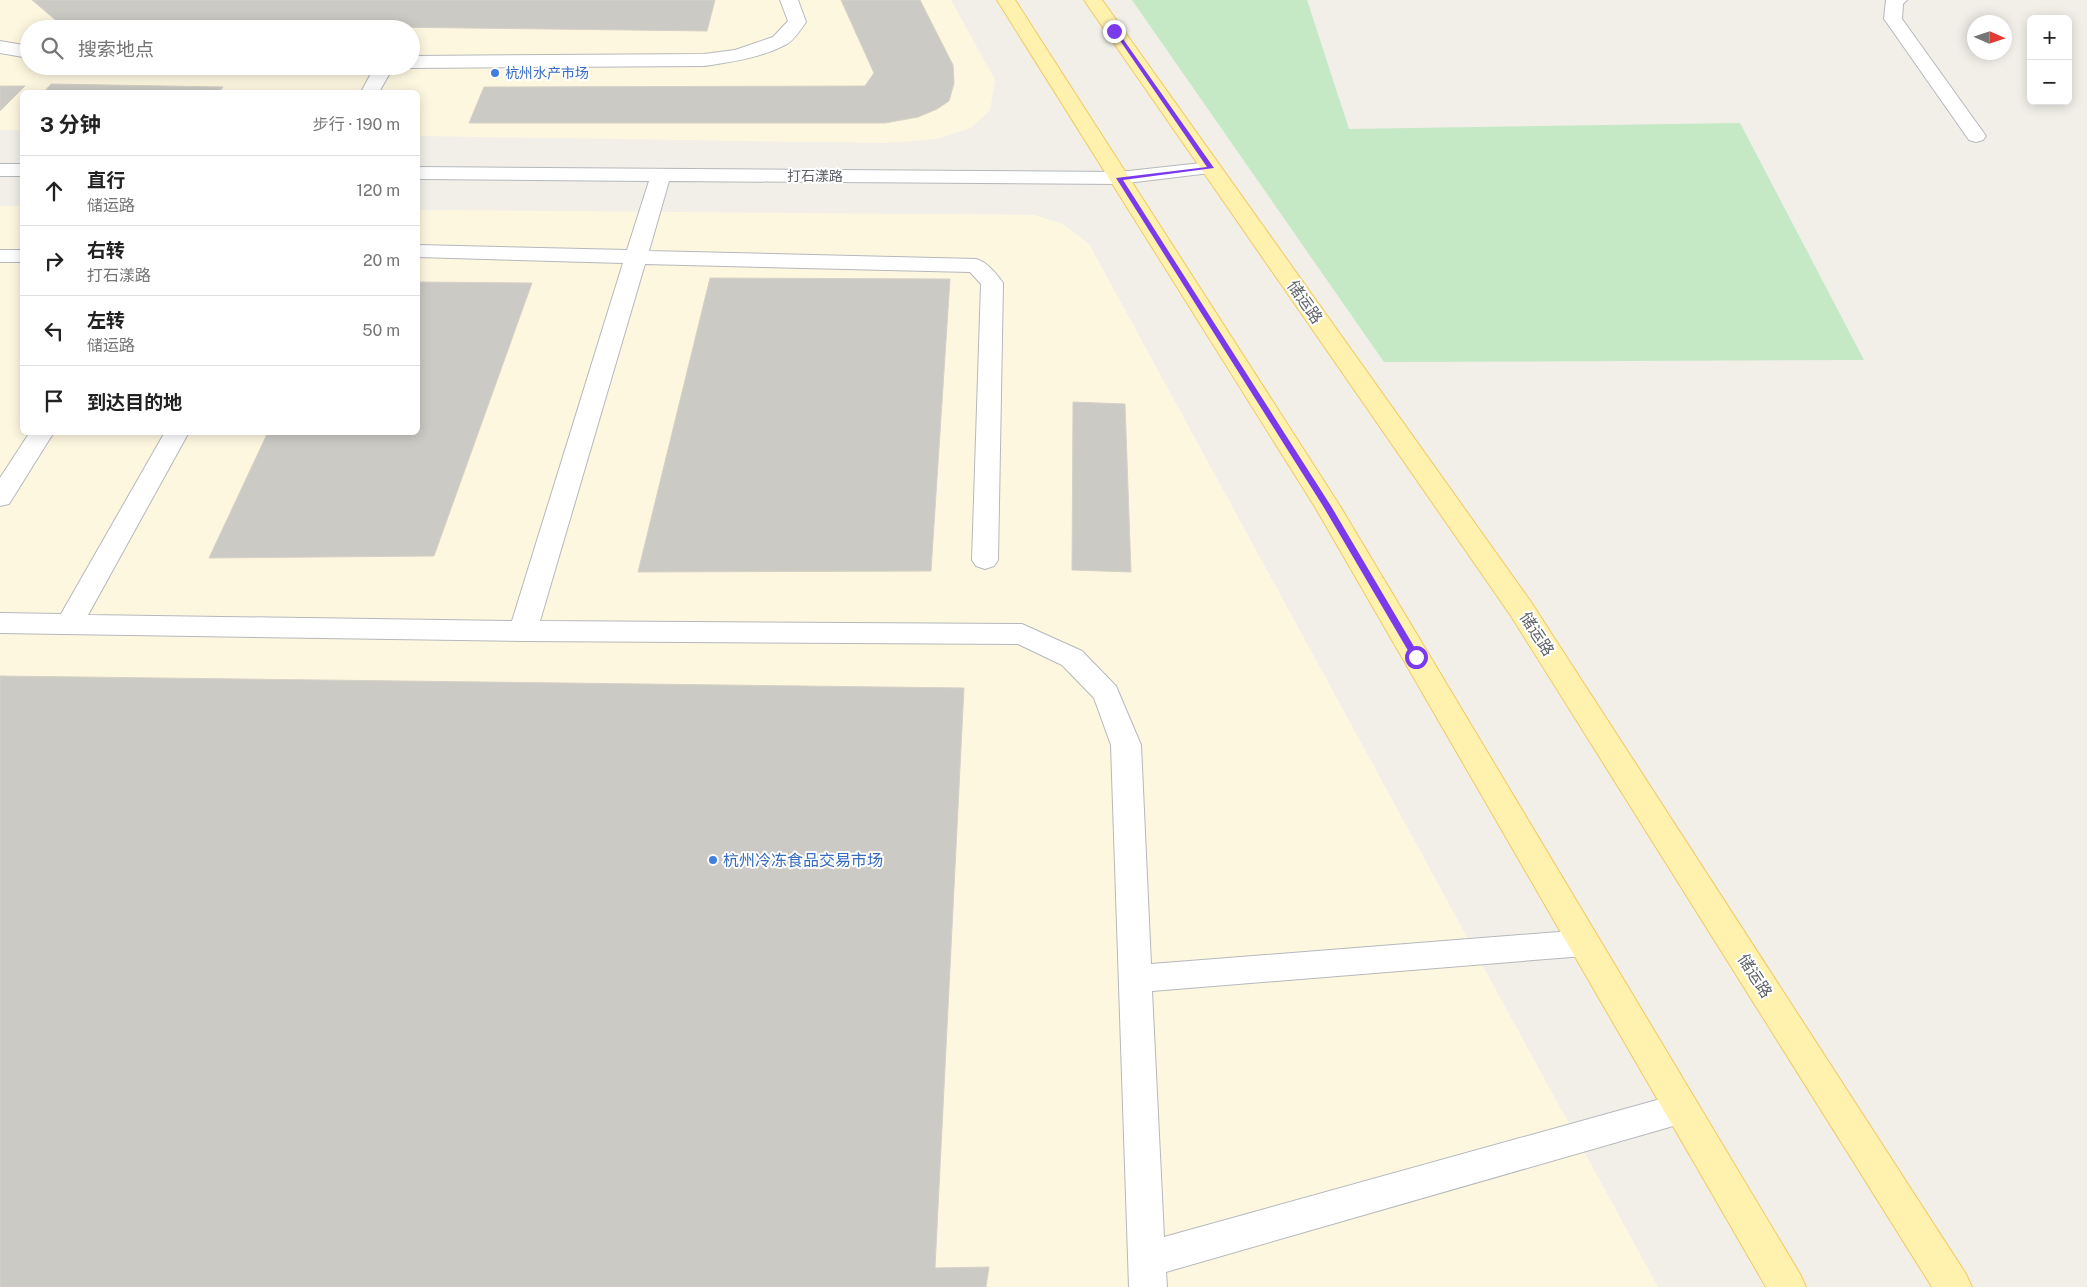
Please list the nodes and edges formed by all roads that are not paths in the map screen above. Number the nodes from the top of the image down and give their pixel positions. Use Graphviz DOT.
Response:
graph roads {
  1 [pos="789,0"];
  2 [pos="1006,0"];
  3 [pos="1093,0"];
  4 [pos="1898,0"];
  5 [pos="0,48"];
  6 [pos="20,51"];
  7 [pos="420,62"];
  8 [pos="380,75"];
  9 [pos="371,90"];
  10 [pos="1976,136"];
  11 [pos="1211,168"];
  12 [pos="0,170"];
  13 [pos="20,170"];
  14 [pos="420,173"];
  15 [pos="661,175"];
  16 [pos="1119,178"];
  17 [pos="420,251"];
  18 [pos="0,256"];
  19 [pos="20,256"];
  20 [pos="636,257"];
  21 [pos="40,435"];
  22 [pos="175,435"];
  23 [pos="0,498"];
  24 [pos="985,560"];
  25 [pos="0,623"];
  26 [pos="70,624"];
  27 [pos="523,631"];
  28 [pos="1584,943"];
  29 [pos="1135,979"];
  30 [pos="1682,1109"];
  31 [pos="1147,1274"];
  32 [pos="1786,1287"];
  33 [pos="1953,1287"];
  1 -- 7 [label="street"];
  2 -- 16 [label="main road"];
  3 -- 11 [label="main road, 储运路"];
  4 -- 10 [label="street"];
  5 -- 6 [label="street"];
  8 -- 9 [label="street"];
  11 -- 16 [label="street, 打石漾路"];
  11 -- 33 [label="main road, 储运路"];
  12 -- 13 [label="street"];
  14 -- 15 [label="street, 打石漾路"];
  15 -- 16 [label="street, 打石漾路"];
  15 -- 20 [label="street"];
  16 -- 28 [label="main road"];
  17 -- 20 [label="street"];
  18 -- 19 [label="street"];
  20 -- 24 [label="street"];
  20 -- 27 [label="street"];
  21 -- 23 [label="street"];
  22 -- 26 [label="street"];
  25 -- 26 [label="street"];
  26 -- 27 [label="street"];
  27 -- 29 [label="street"];
  28 -- 29 [label="street"];
  28 -- 30 [label="main road"];
  29 -- 31 [label="street"];
  30 -- 31 [label="street"];
  30 -- 32 [label="main road"];
}
